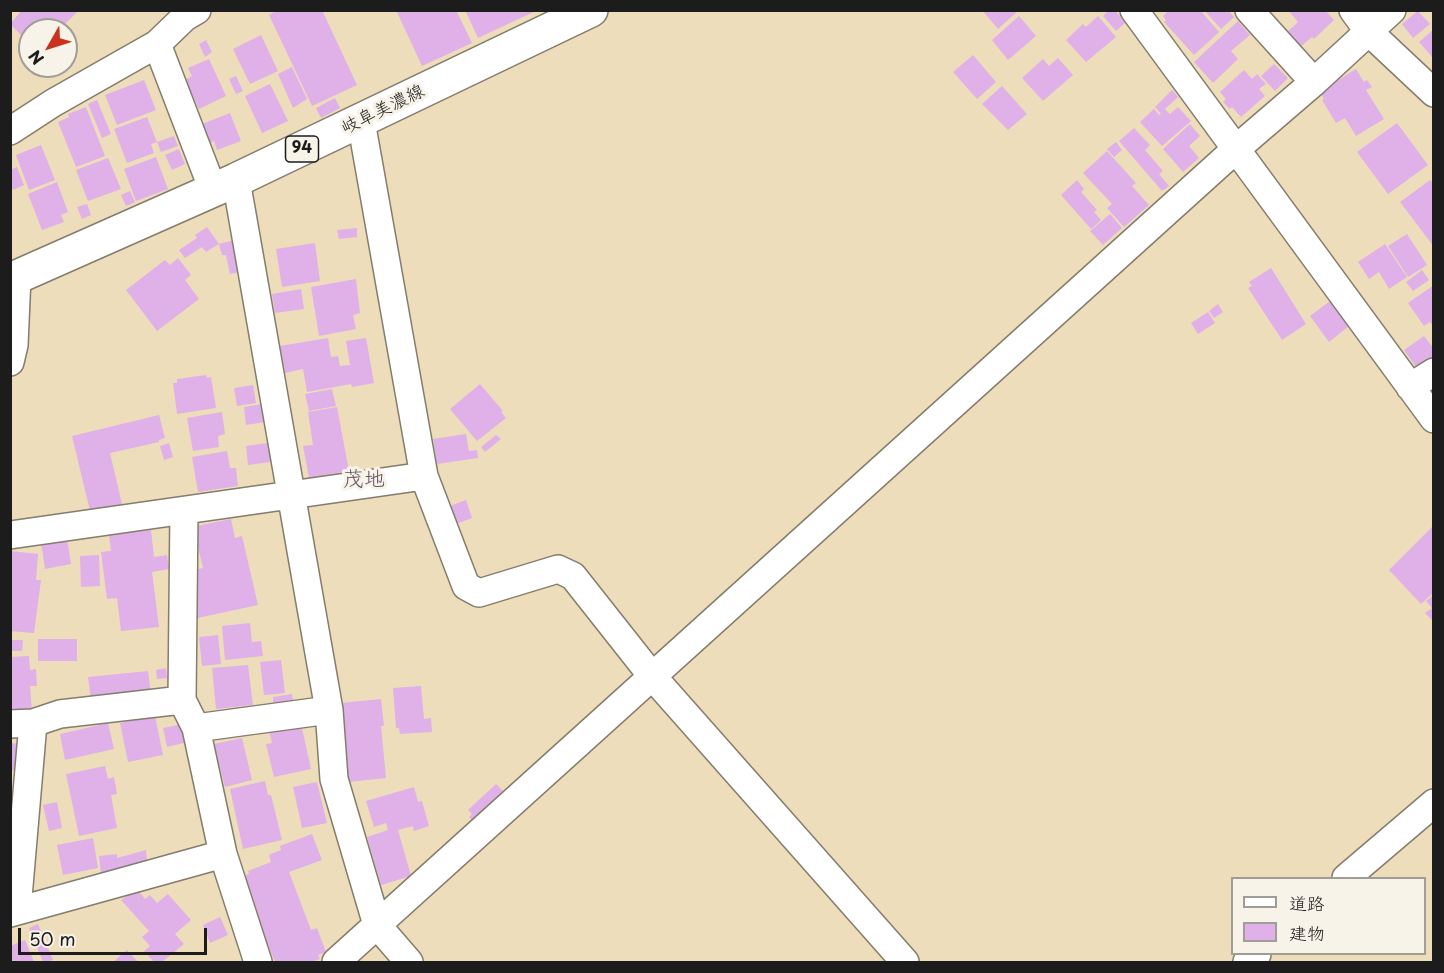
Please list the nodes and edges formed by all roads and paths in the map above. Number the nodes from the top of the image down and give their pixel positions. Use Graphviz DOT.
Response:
graph roads {
  1 [pos="197,10"];
  2 [pos="591,10"];
  3 [pos="1134,10"];
  4 [pos="1249,10"];
  5 [pos="1353,10"];
  6 [pos="1392,10"];
  7 [pos="1369,32"];
  8 [pos="156,44"];
  9 [pos="1314,82"];
  10 [pos="1434,93"];
  11 [pos="361,121"];
  12 [pos="10,132"];
  13 [pos="1236,149"];
  14 [pos="225,185"];
  15 [pos="14,279"];
  16 [pos="10,362"];
  17 [pos="1434,372"];
  18 [pos="1410,387"];
  19 [pos="1434,419"];
  20 [pos="424,476"];
  21 [pos="292,496"];
  22 [pos="184,511"];
  23 [pos="10,535"];
  24 [pos="652,675"];
  25 [pos="182,700"];
  26 [pos="329,711"];
  27 [pos="22,724"];
  28 [pos="196,728"];
  29 [pos="1434,803"];
  30 [pos="223,854"];
  31 [pos="1348,877"];
  32 [pos="14,911"];
  33 [pos="377,925"];
  34 [pos="258,963"];
  35 [pos="336,963"];
  36 [pos="410,963"];
  37 [pos="905,963"];
  1 -- 8 [label="street"];
  2 -- 11 [label="main road, 岐阜美濃線 / 94"];
  3 -- 13 [label="street"];
  4 -- 9 [label="street"];
  5 -- 7 [label="street"];
  6 -- 7 [label="street"];
  7 -- 9 [label="street"];
  7 -- 10 [label="street"];
  8 -- 12 [label="street"];
  8 -- 14 [label="street"];
  9 -- 13 [label="street"];
  11 -- 14 [label="main road, 岐阜美濃線 / 94"];
  11 -- 20 [label="street"];
  13 -- 18 [label="street"];
  13 -- 24 [label="street"];
  14 -- 15 [label="main road, 岐阜美濃線 / 94"];
  14 -- 21 [label="street"];
  15 -- 16 [label="street"];
  17 -- 18 [label="street"];
  18 -- 19 [label="street"];
  20 -- 21 [label="street"];
  20 -- 24 [label="street"];
  21 -- 22 [label="street"];
  21 -- 26 [label="street"];
  22 -- 23 [label="street"];
  22 -- 25 [label="street"];
  24 -- 33 [label="street"];
  24 -- 37 [label="street"];
  25 -- 27 [label="street"];
  25 -- 28 [label="street"];
  26 -- 28 [label="street"];
  26 -- 33 [label="street"];
  27 -- 32 [label="street"];
  28 -- 30 [label="street"];
  29 -- 31 [label="street"];
  30 -- 32 [label="street"];
  30 -- 34 [label="street"];
  33 -- 35 [label="street"];
  33 -- 36 [label="street"];
}
